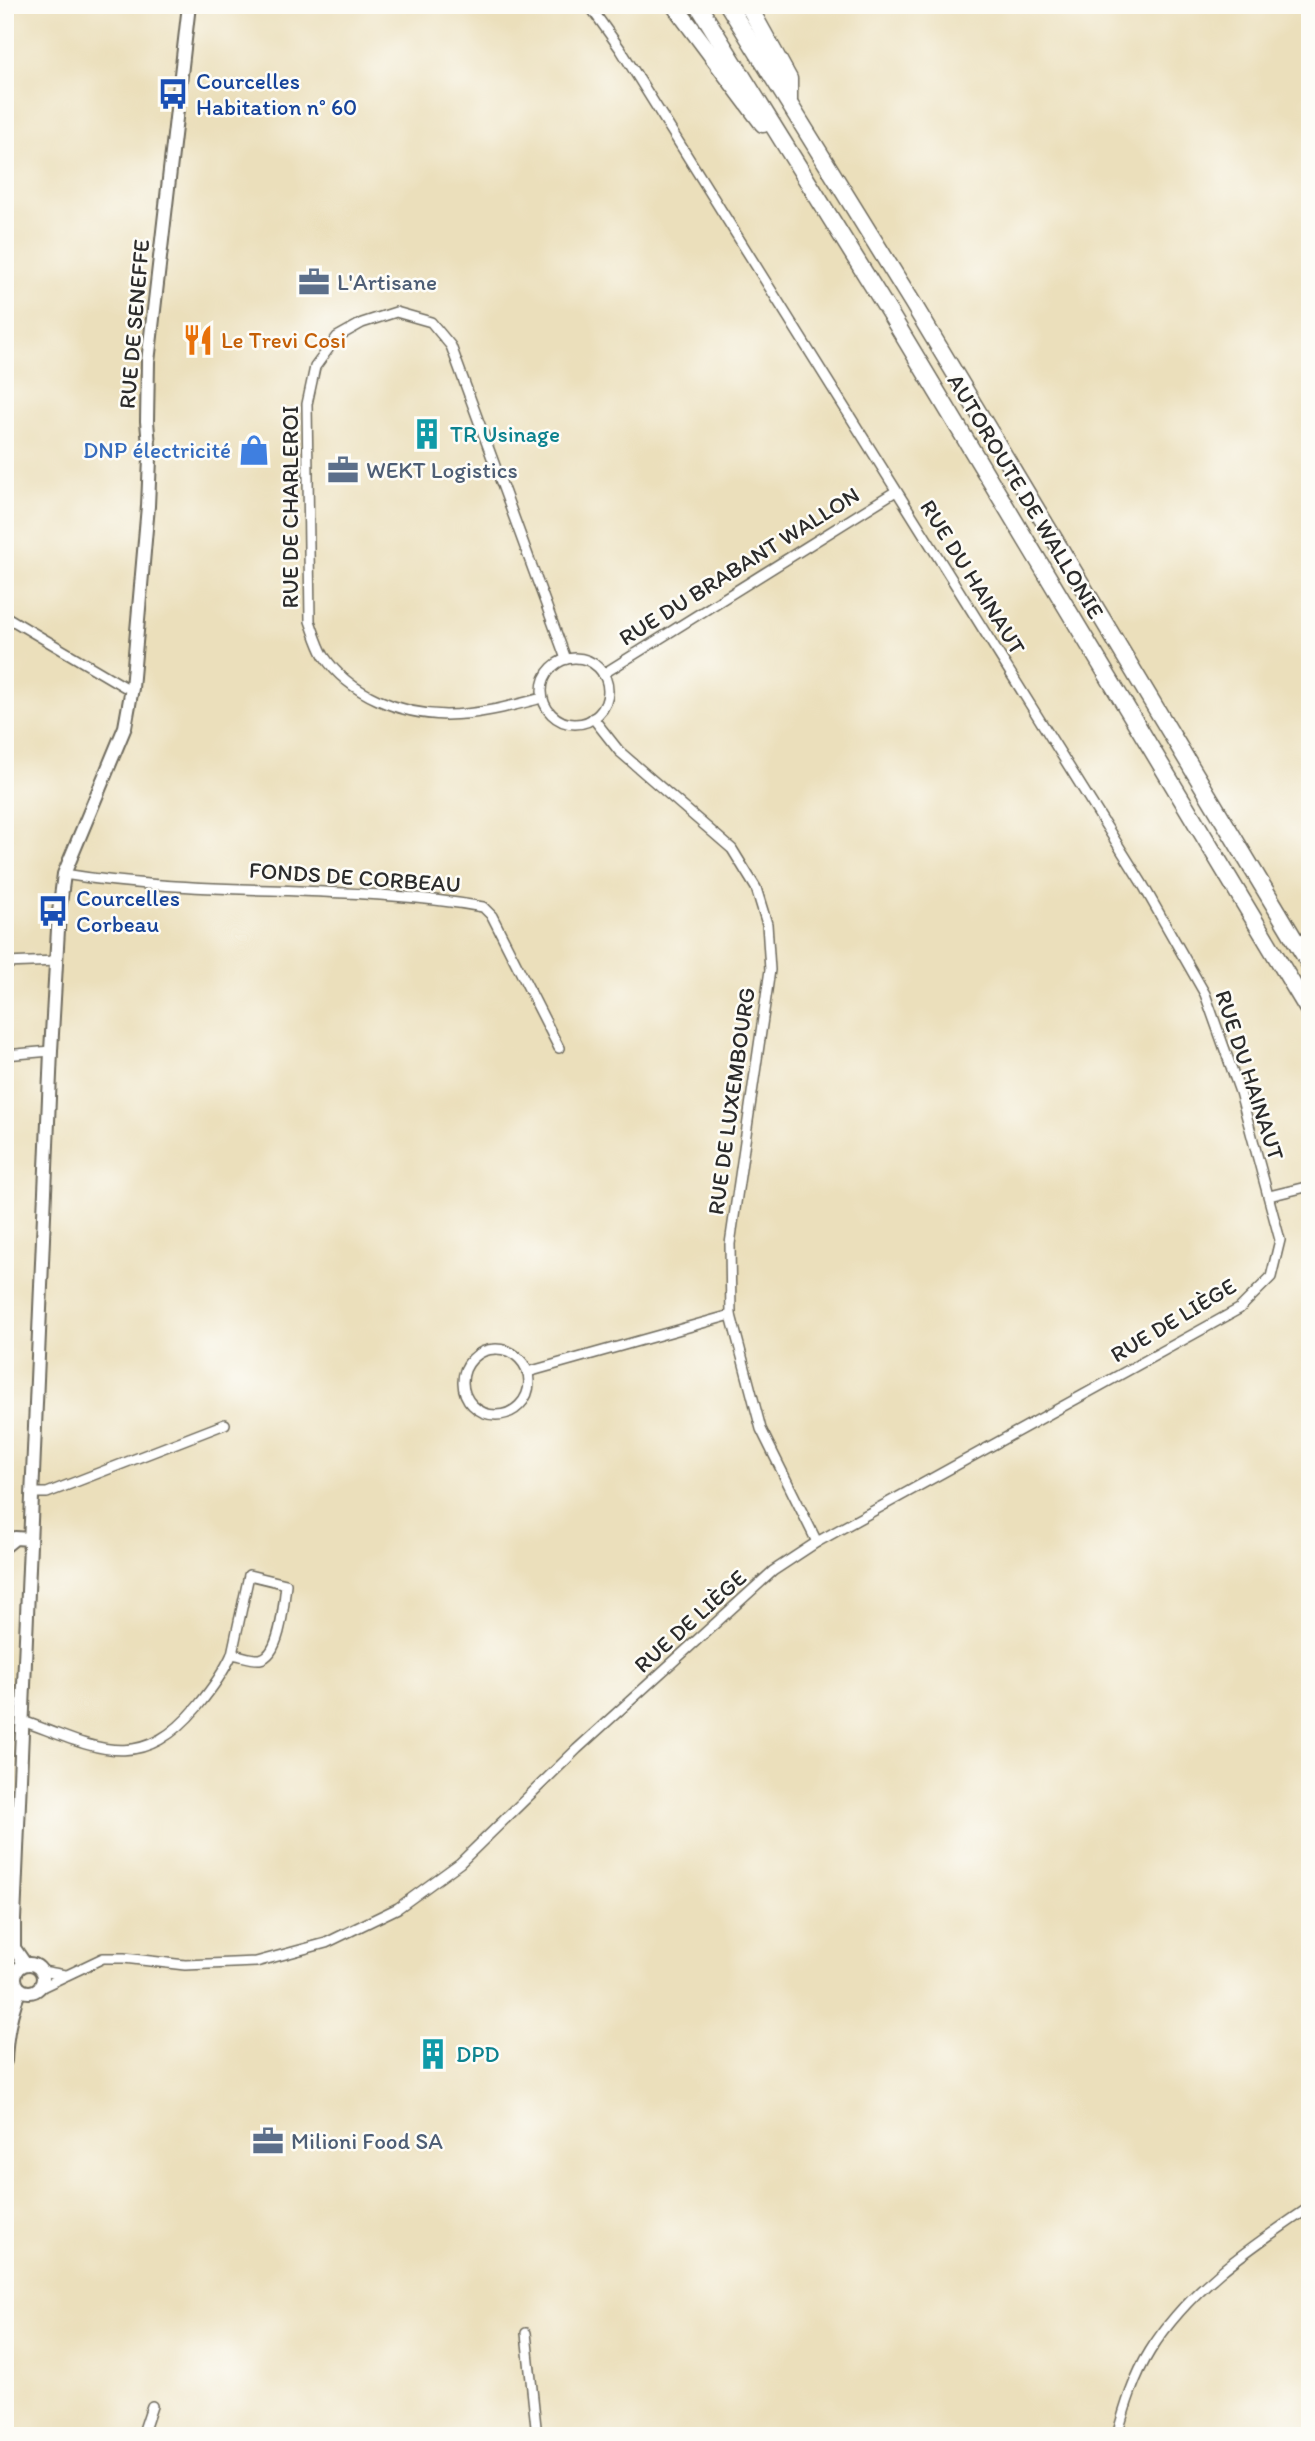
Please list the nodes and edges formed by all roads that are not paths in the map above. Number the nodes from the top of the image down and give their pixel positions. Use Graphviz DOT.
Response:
graph roads {
  1 [pos="189,5"];
  2 [pos="589,5"];
  3 [pos="674,5"];
  4 [pos="698,5"];
  5 [pos="728,5"];
  6 [pos="748,5"];
  7 [pos="789,100"];
  8 [pos="784,141"];
  9 [pos="896,491"];
  10 [pos="5,616"];
  11 [pos="566,659"];
  12 [pos="603,674"];
  13 [pos="132,688"];
  14 [pos="542,698"];
  15 [pos="593,718"];
  16 [pos="64,874"];
  17 [pos="57,961"];
  18 [pos="5,963"];
  19 [pos="1310,965"];
  20 [pos="1310,1013"];
  21 [pos="559,1048"];
  22 [pos="51,1051"];
  23 [pos="5,1055"];
  24 [pos="1310,1186"];
  25 [pos="1269,1196"];
  26 [pos="731,1315"];
  27 [pos="527,1372"];
  28 [pos="225,1424"];
  29 [pos="31,1493"];
  30 [pos="30,1539"];
  31 [pos="817,1542"];
  32 [pos="5,1546"];
  33 [pos="232,1654"];
  34 [pos="23,1721"];
  35 [pos="26,1964"];
  36 [pos="42,1970"];
  37 [pos="65,1975"];
  38 [pos="40,1988"];
  39 [pos="20,1989"];
  40 [pos="5,2061"];
  41 [pos="1310,2207"];
  42 [pos="526,2333"];
  43 [pos="152,2406"];
  44 [pos="142,2436"];
  45 [pos="537,2436"];
  46 [pos="1117,2436"];
  1 -- 13 [label="street, RUE DE SENEFFE"];
  2 -- 9 [label="street, RUE DU HAINAUT"];
  3 -- 8 [label="highway"];
  4 -- 8 [label="highway, AUTOROUTE DE WALLONIE"];
  5 -- 7 [label="highway, AUTOROUTE DE WALLONIE"];
  6 -- 7 [label="highway"];
  7 -- 19 [label="highway, AUTOROUTE DE WALLONIE"];
  8 -- 20 [label="highway, AUTOROUTE DE WALLONIE"];
  9 -- 12 [label="street, RUE DU BRABANT WALLON"];
  9 -- 25 [label="street, RUE DU HAINAUT"];
  10 -- 13 [label="street"];
  11 -- 12 [label="street"];
  11 -- 14 [label="street"];
  11 -- 14 [label="street, RUE DE CHARLEROI"];
  12 -- 15 [label="street"];
  13 -- 16 [label="street, RUE DE SENEFFE"];
  14 -- 15 [label="street"];
  15 -- 26 [label="street, RUE DE LUXEMBOURG"];
  16 -- 17 [label="street, RUE DE SENEFFE"];
  16 -- 21 [label="street, FONDS DE CORBEAU"];
  17 -- 18 [label="street"];
  17 -- 22 [label="street, RUE DE SENEFFE"];
  22 -- 23 [label="street"];
  22 -- 29 [label="street, RUE DE SENEFFE"];
  24 -- 25 [label="street"];
  25 -- 31 [label="street, RUE DE LIÈGE"];
  26 -- 27 [label="street"];
  26 -- 31 [label="street, RUE DE LUXEMBOURG"];
  27 -- 27 [label="street"];
  28 -- 29 [label="street"];
  29 -- 30 [label="street, RUE DE SENEFFE"];
  30 -- 32 [label="street"];
  30 -- 34 [label="street, RUE DE SENEFFE"];
  31 -- 37 [label="street, RUE DE LIÈGE"];
  33 -- 33 [label="street"];
  33 -- 34 [label="street"];
  34 -- 35 [label="street, RUE DE SENEFFE"];
  35 -- 36 [label="street"];
  35 -- 39 [label="street"];
  36 -- 37 [label="street"];
  36 -- 38 [label="street"];
  37 -- 38 [label="street, RUE DE LIÈGE"];
  38 -- 39 [label="street"];
  39 -- 40 [label="street"];
  41 -- 46 [label="street"];
  42 -- 45 [label="street"];
  43 -- 44 [label="street"];
}
